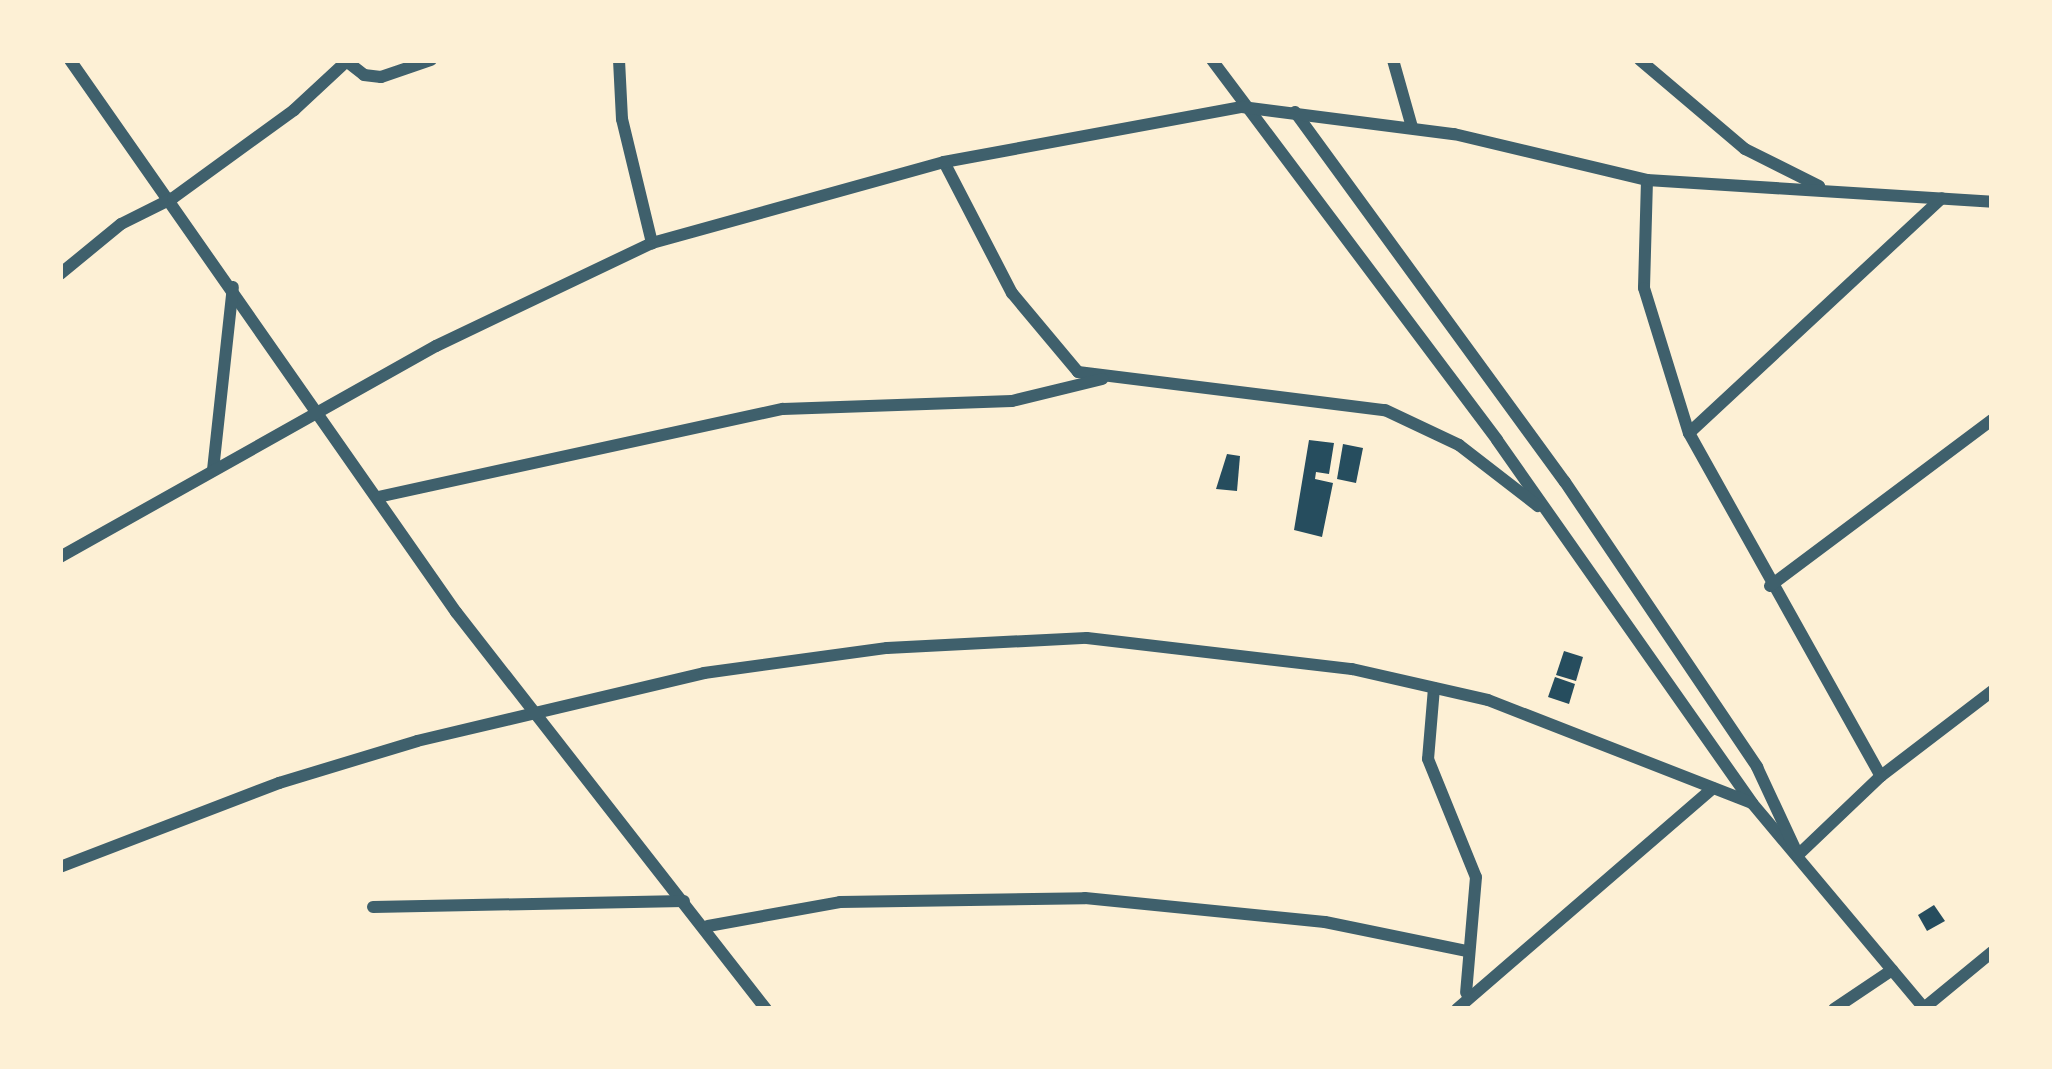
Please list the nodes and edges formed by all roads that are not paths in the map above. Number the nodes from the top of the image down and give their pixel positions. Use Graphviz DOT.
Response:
graph roads {
  1 [pos="70,60"];
  2 [pos="346,60"];
  3 [pos="431,60"];
  4 [pos="619,60"];
  5 [pos="1212,60"];
  6 [pos="1393,60"];
  7 [pos="1640,60"];
  8 [pos="1241,107"];
  9 [pos="1295,112"];
  10 [pos="1412,127"];
  11 [pos="944,162"];
  12 [pos="1647,181"];
  13 [pos="1828,190"];
  14 [pos="1942,198"];
  15 [pos="173,199"];
  16 [pos="1992,202"];
  17 [pos="652,243"];
  18 [pos="60,274"];
  19 [pos="233,286"];
  20 [pos="1108,378"];
  21 [pos="319,412"];
  22 [pos="1992,420"];
  23 [pos="1689,433"];
  24 [pos="213,470"];
  25 [pos="378,497"];
  26 [pos="1553,518"];
  27 [pos="60,557"];
  28 [pos="1770,586"];
  29 [pos="1434,688"];
  30 [pos="1992,692"];
  31 [pos="537,718"];
  32 [pos="1881,776"];
  33 [pos="1713,788"];
  34 [pos="1752,803"];
  35 [pos="1798,855"];
  36 [pos="60,867"];
  37 [pos="684,901"];
  38 [pos="373,907"];
  39 [pos="708,926"];
  40 [pos="1466,951"];
  41 [pos="1992,952"];
  42 [pos="1892,970"];
  43 [pos="1466,993"];
  44 [pos="1924,1008"];
  45 [pos="766,1009"];
  46 [pos="1457,1009"];
  47 [pos="1834,1009"];
  1 -- 15 [label="street"];
  2 -- 3 [label="street"];
  2 -- 15 [label="street"];
  4 -- 17 [label="street"];
  5 -- 8 [label="street"];
  6 -- 10 [label="street"];
  7 -- 13 [label="street"];
  8 -- 9 [label="street"];
  8 -- 11 [label="street"];
  8 -- 26 [label="street"];
  9 -- 10 [label="street"];
  9 -- 35 [label="street"];
  10 -- 12 [label="street"];
  11 -- 17 [label="street"];
  11 -- 20 [label="street"];
  12 -- 13 [label="street"];
  12 -- 23 [label="street"];
  13 -- 14 [label="street"];
  14 -- 16 [label="street"];
  14 -- 23 [label="street"];
  15 -- 18 [label="street"];
  15 -- 19 [label="street"];
  17 -- 21 [label="street"];
  19 -- 21 [label="street"];
  19 -- 24 [label="street"];
  20 -- 25 [label="street"];
  20 -- 26 [label="street"];
  21 -- 24 [label="street"];
  21 -- 25 [label="street"];
  22 -- 28 [label="street"];
  23 -- 28 [label="street"];
  24 -- 27 [label="street"];
  25 -- 31 [label="street"];
  26 -- 34 [label="street"];
  28 -- 32 [label="street"];
  29 -- 31 [label="street"];
  29 -- 33 [label="street"];
  29 -- 40 [label="street"];
  30 -- 32 [label="street"];
  31 -- 36 [label="street"];
  31 -- 37 [label="street"];
  32 -- 35 [label="street"];
  33 -- 34 [label="street"];
  33 -- 43 [label="street"];
  34 -- 35 [label="street"];
  35 -- 42 [label="street"];
  37 -- 38 [label="street"];
  37 -- 39 [label="street"];
  39 -- 40 [label="street"];
  39 -- 45 [label="street"];
  40 -- 43 [label="street"];
  41 -- 44 [label="street"];
  42 -- 44 [label="street"];
  42 -- 47 [label="street"];
  43 -- 46 [label="street"];
}
